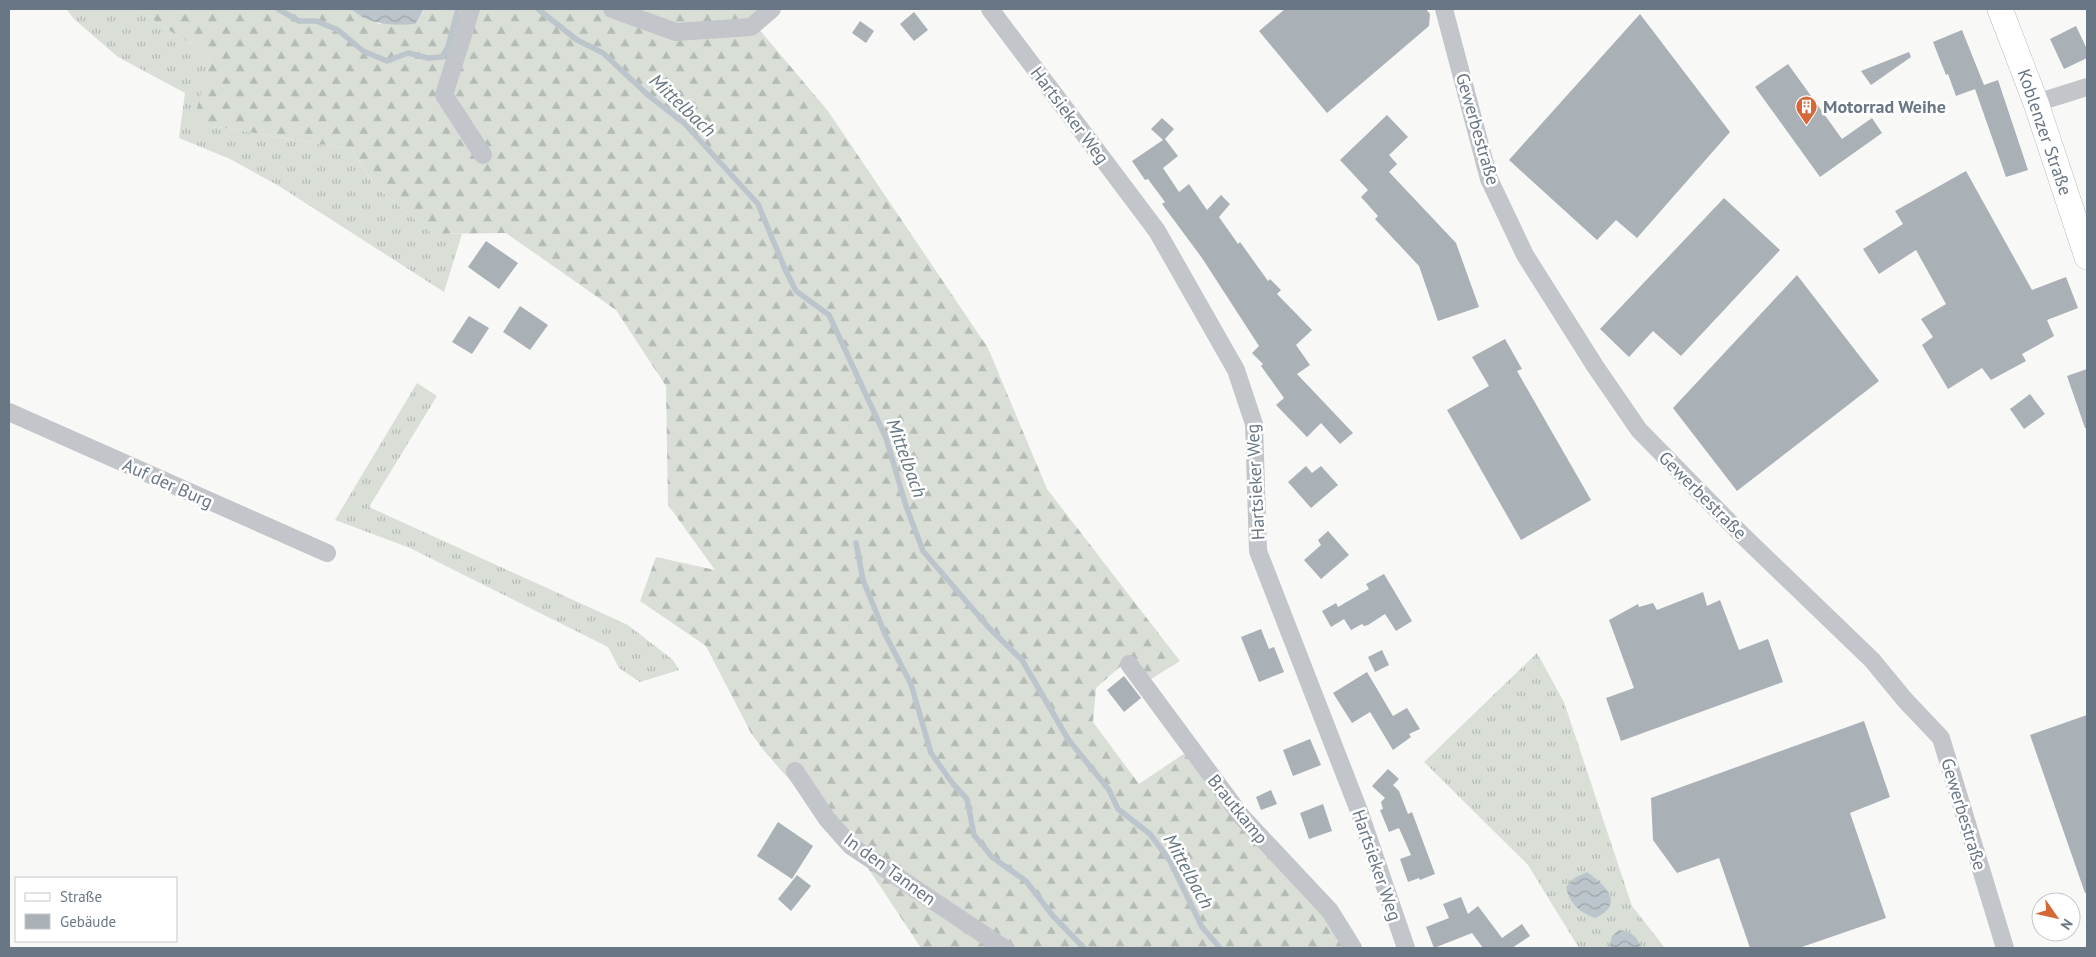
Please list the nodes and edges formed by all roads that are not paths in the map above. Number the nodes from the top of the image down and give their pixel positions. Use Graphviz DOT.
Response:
graph roads {
  1 [pos="470,9"];
  2 [pos="612,9"];
  3 [pos="772,9"];
  4 [pos="990,9"];
  5 [pos="1444,9"];
  6 [pos="2000,9"];
  7 [pos="2087,86"];
  8 [pos="2036,103"];
  9 [pos="483,155"];
  10 [pos="2087,257"];
  11 [pos="9,412"];
  12 [pos="327,553"];
  13 [pos="1129,664"];
  14 [pos="795,771"];
  15 [pos="1004,948"];
  16 [pos="1353,948"];
  17 [pos="1406,948"];
  18 [pos="2005,948"];
  1 -- 9 [label="street"];
  2 -- 3 [label="street"];
  4 -- 17 [label="street, Hartsieker Weg"];
  5 -- 18 [label="street, Gewerbestraße"];
  6 -- 8 [label="main road, Koblenzer Straße"];
  7 -- 8 [label="street"];
  8 -- 10 [label="main road, Koblenzer Straße"];
  11 -- 12 [label="street, Auf der Burg"];
  13 -- 16 [label="street, Brautkamp"];
  14 -- 15 [label="street, In den Tannen"];
}
